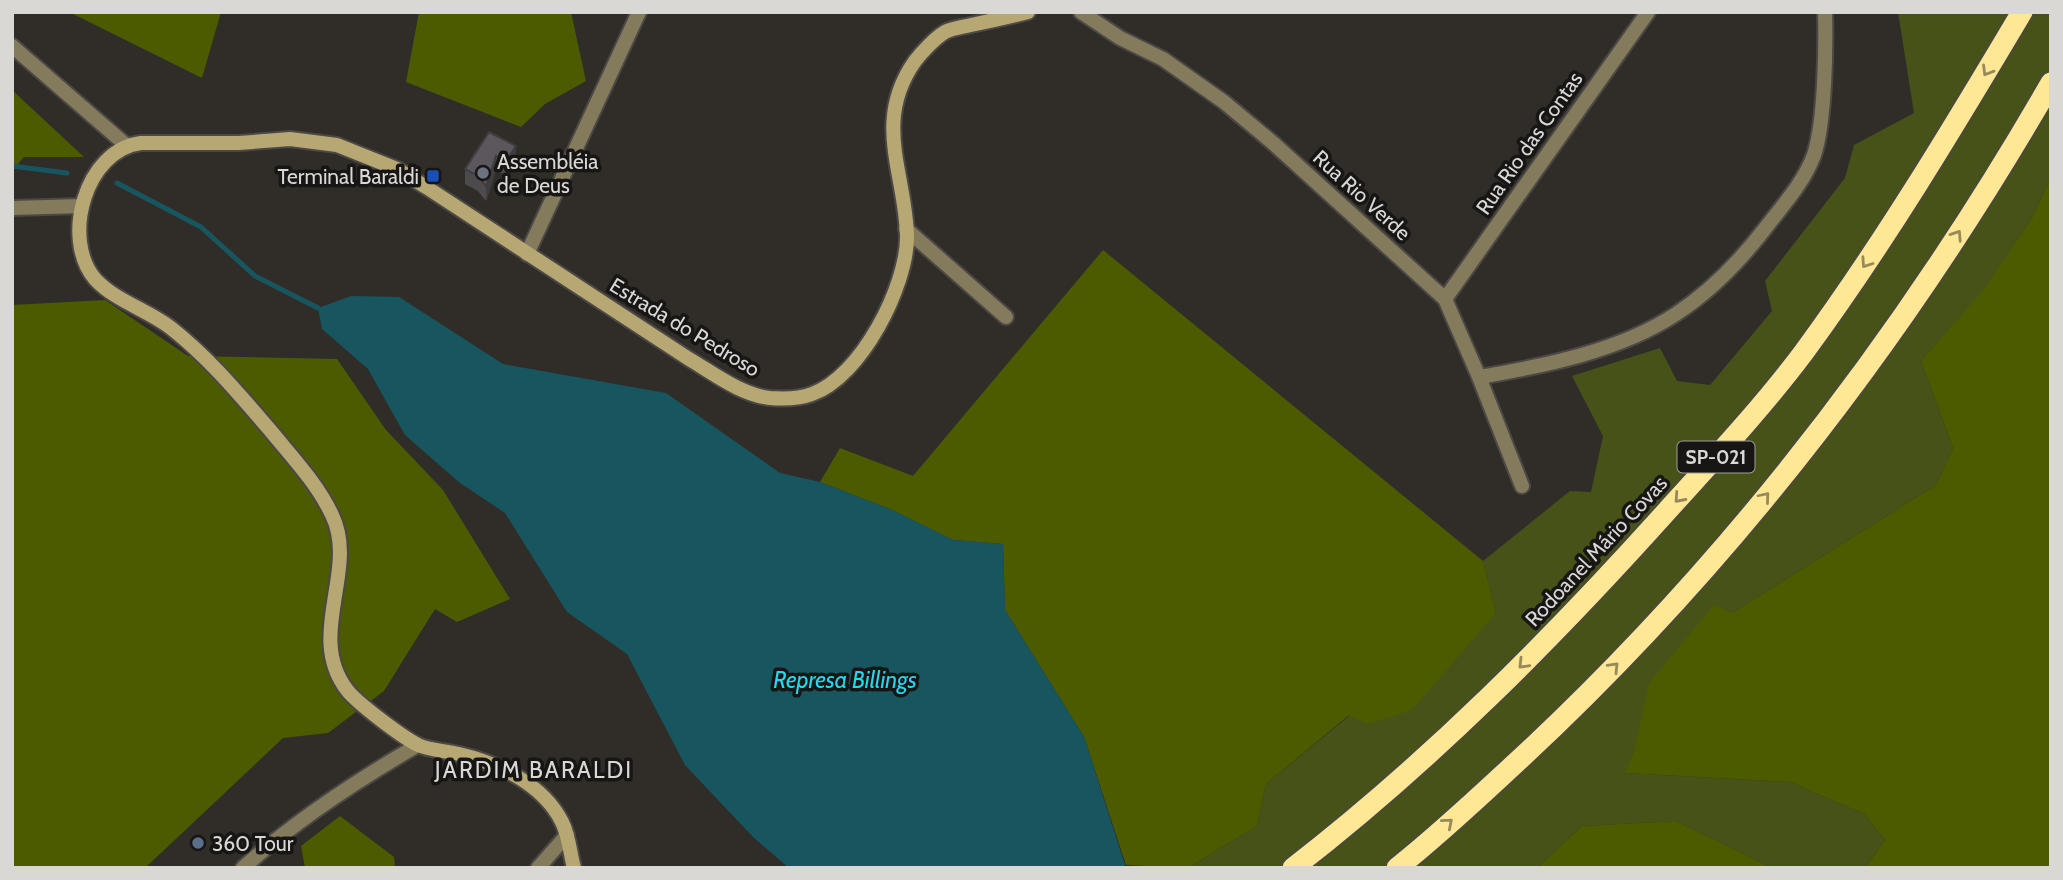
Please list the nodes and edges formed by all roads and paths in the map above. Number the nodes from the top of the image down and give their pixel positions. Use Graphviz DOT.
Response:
graph roads {
  1 [pos="639,12"];
  2 [pos="1028,12"];
  3 [pos="1081,12"];
  4 [pos="1647,12"];
  5 [pos="1825,12"];
  6 [pos="2022,12"];
  7 [pos="991,17"];
  8 [pos="12,46"];
  9 [pos="2051,83"];
  10 [pos="126,145"];
  11 [pos="82,206"];
  12 [pos="12,208"];
  13 [pos="906,229"];
  14 [pos="527,254"];
  15 [pos="1445,299"];
  16 [pos="1006,317"];
  17 [pos="1479,377"];
  18 [pos="1522,486"];
  19 [pos="418,745"];
  20 [pos="567,835"];
  21 [pos="243,868"];
  22 [pos="538,868"];
  23 [pos="574,868"];
  24 [pos="1293,868"];
  25 [pos="1397,868"];
  1 -- 14 [label="street"];
  2 -- 7 [label="main road, Estrada do Pedroso"];
  3 -- 15 [label="street, Rua Rio Verde"];
  4 -- 15 [label="street, Rua Rio das Contas"];
  5 -- 17 [label="street"];
  6 -- 24 [label="highway, Rodoanel Mário Covas / SP-021, one-way"];
  7 -- 13 [label="main road, Estrada do Pedroso"];
  8 -- 10 [label="street"];
  25 -- 9 [label="highway, SP-021, one-way"];
  10 -- 11 [label="main road"];
  10 -- 14 [label="main road, Estrada do Pedroso"];
  11 -- 12 [label="street"];
  11 -- 19 [label="main road"];
  13 -- 14 [label="main road, Estrada do Pedroso"];
  13 -- 16 [label="street"];
  15 -- 17 [label="street, Rua Rio Verde"];
  17 -- 18 [label="street, Rua Rio Verde"];
  19 -- 20 [label="main road"];
  19 -- 21 [label="street"];
  20 -- 22 [label="street"];
  20 -- 23 [label="main road"];
}
